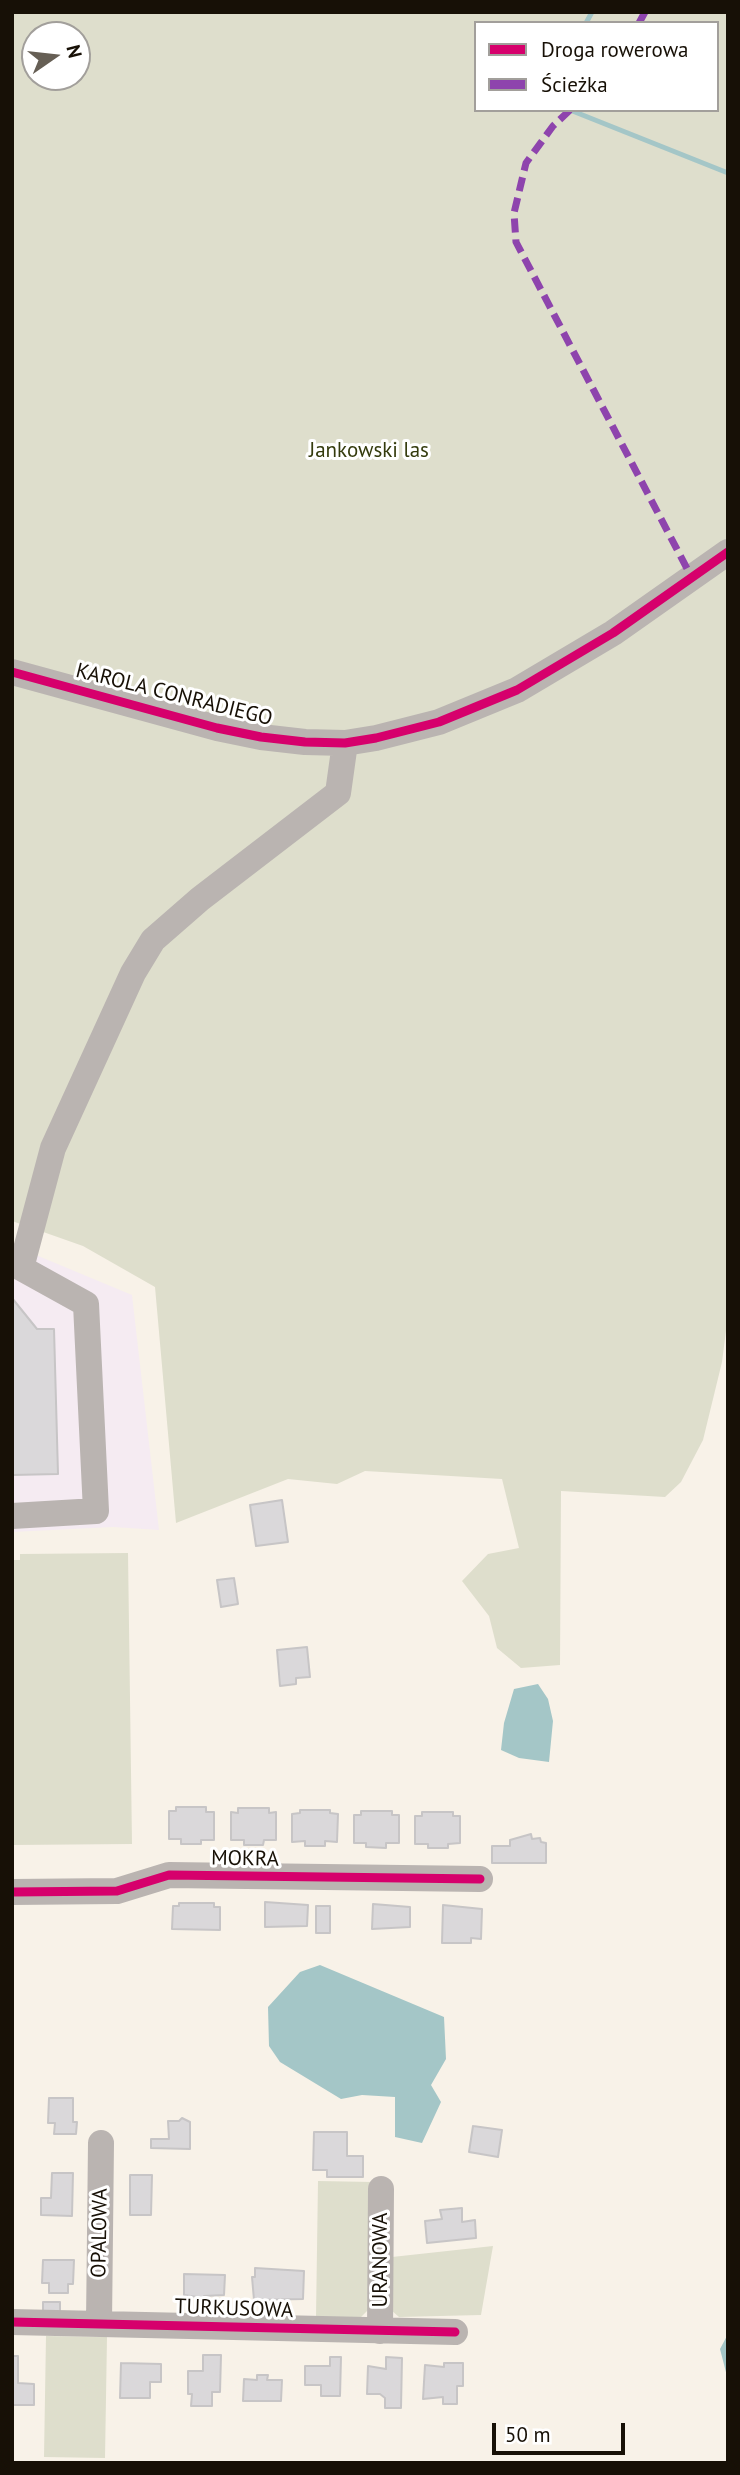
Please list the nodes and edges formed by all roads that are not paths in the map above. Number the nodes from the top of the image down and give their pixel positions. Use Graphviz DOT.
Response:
graph roads {
  1 [pos="728,552"];
  2 [pos="12,672"];
  3 [pos="345,743"];
  4 [pos="22,1226"];
  5 [pos="17,1272"];
  6 [pos="12,1516"];
  7 [pos="480,1879"];
  8 [pos="12,1892"];
  9 [pos="101,2143"];
  10 [pos="381,2189"];
  11 [pos="12,2322"];
  12 [pos="99,2323"];
  13 [pos="380,2331"];
  14 [pos="455,2332"];
  1 -- 3 [label="street, KAROLA CONRADIEGO"];
  2 -- 3 [label="street, KAROLA CONRADIEGO"];
  3 -- 4 [label="street"];
  4 -- 5 [label="street"];
  5 -- 6 [label="street"];
  7 -- 8 [label="street, MOKRA"];
  9 -- 12 [label="street, OPALOWA"];
  10 -- 13 [label="street, URANOWA"];
  11 -- 12 [label="street, TURKUSOWA"];
  12 -- 13 [label="street, TURKUSOWA"];
  13 -- 14 [label="street, TURKUSOWA"];
}
